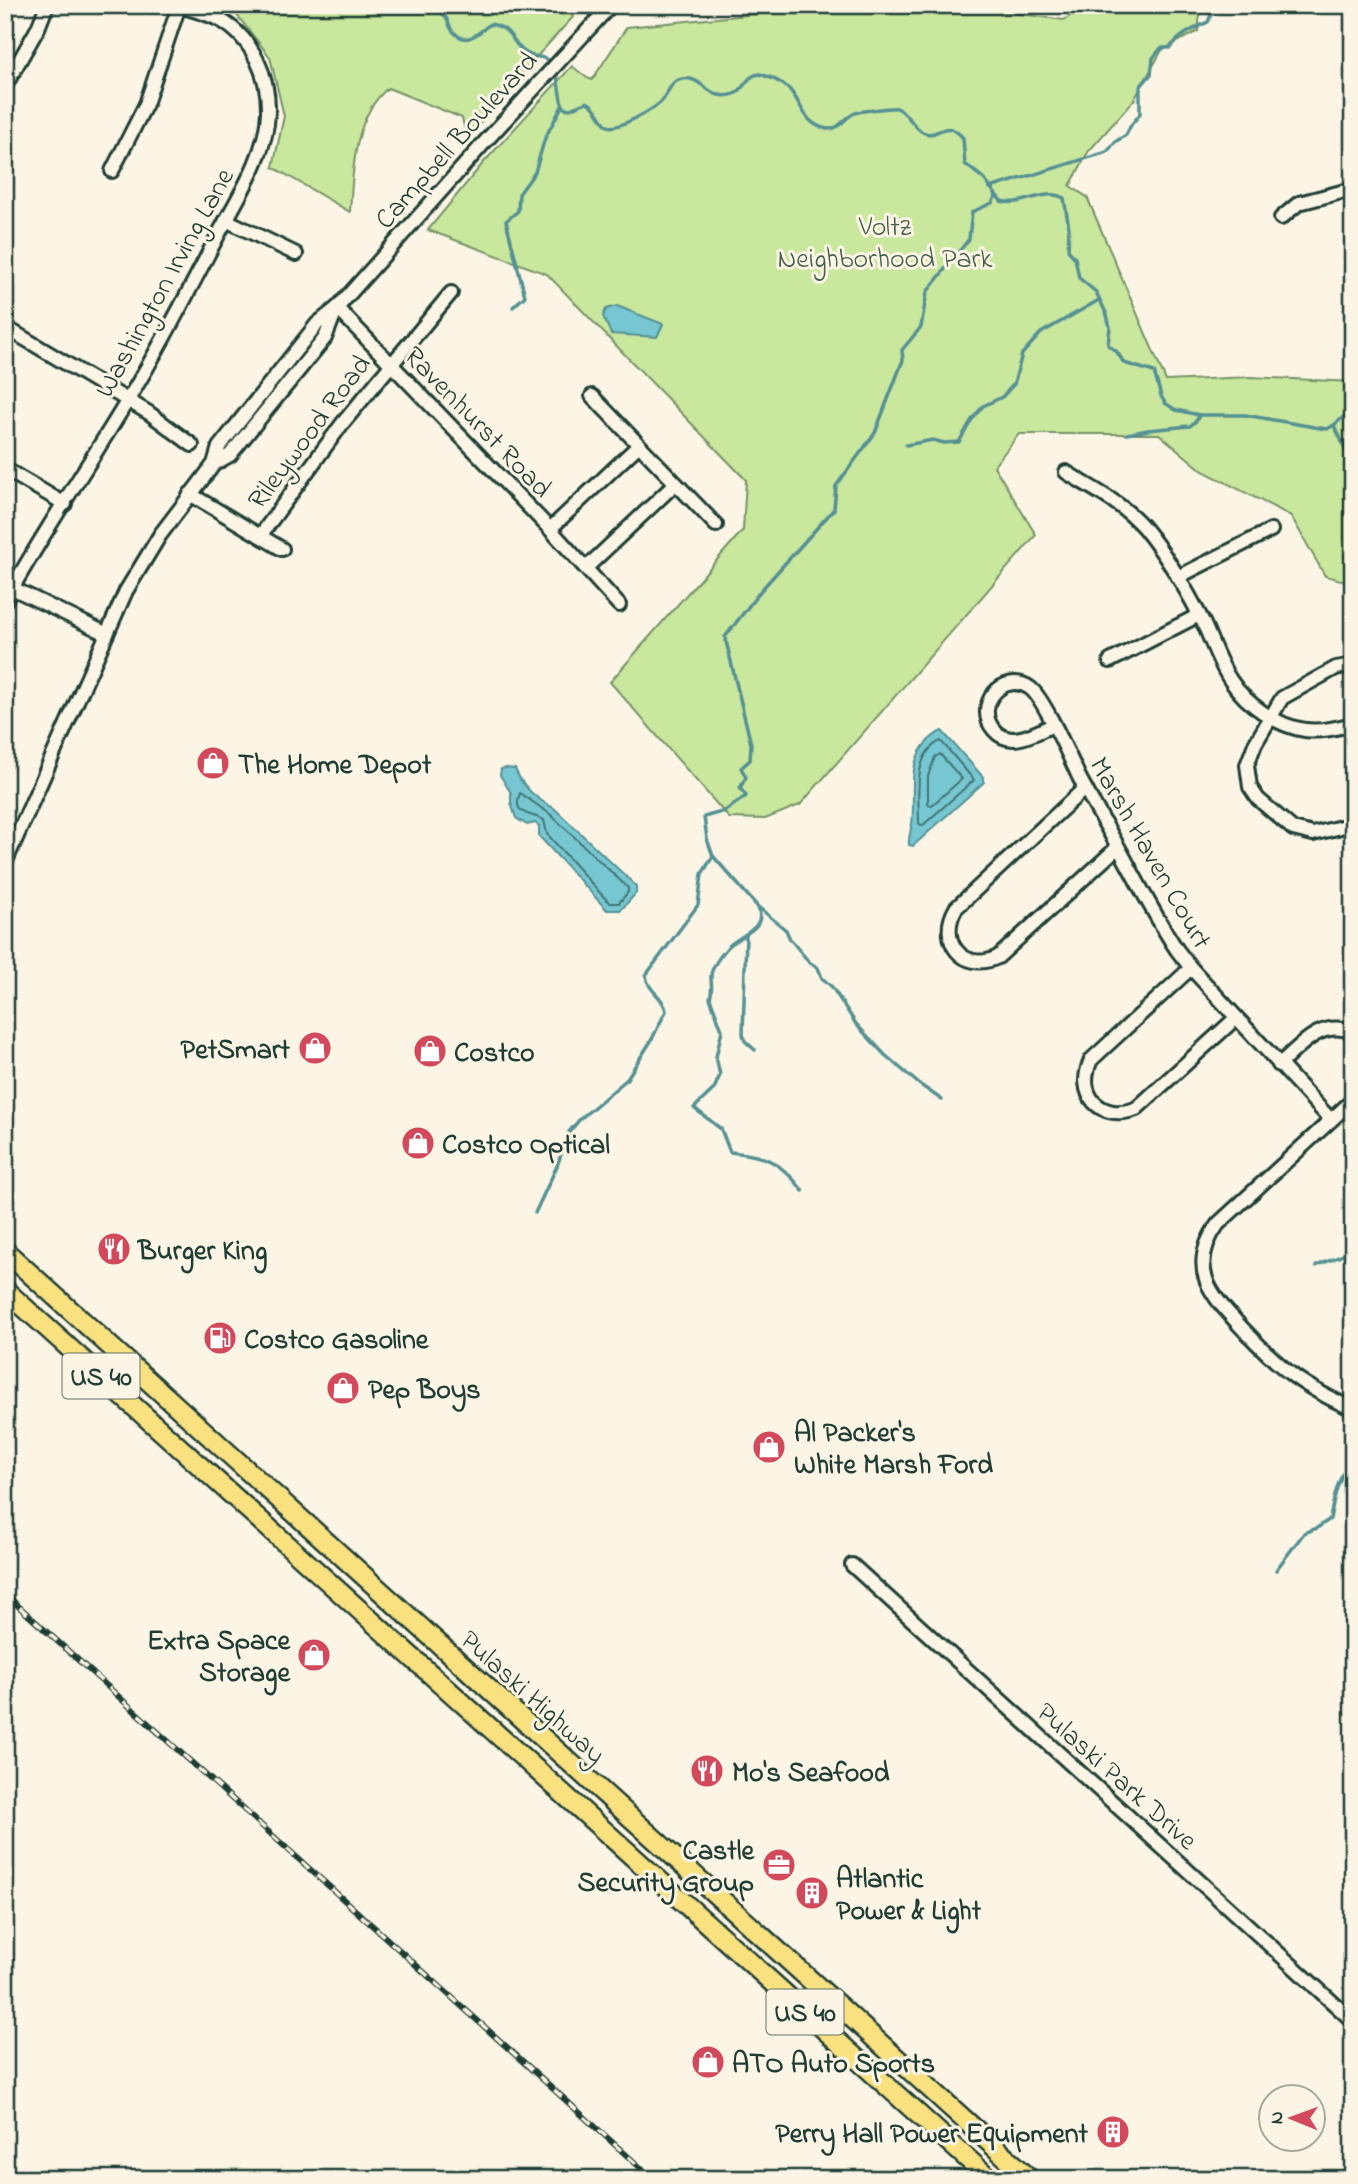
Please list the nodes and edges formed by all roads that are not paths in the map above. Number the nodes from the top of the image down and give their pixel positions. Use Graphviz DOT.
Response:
graph roads {
  1 [pos="47,5"];
  2 [pos="611,5"];
  3 [pos="178,6"];
  4 [pos="5,86"];
  5 [pos="112,171"];
  6 [pos="1353,189"];
  7 [pos="1281,218"];
  8 [pos="226,219"];
  9 [pos="296,254"];
  10 [pos="451,293"];
  11 [pos="337,307"];
  12 [pos="5,327"];
  13 [pos="390,364"];
  14 [pos="592,396"];
  15 [pos="128,400"];
  16 [pos="192,445"];
  17 [pos="638,446"];
  18 [pos="5,469"];
  19 [pos="1066,471"];
  20 [pos="675,484"];
  21 [pos="190,494"];
  22 [pos="65,504"];
  23 [pos="716,525"];
  24 [pos="550,529"];
  25 [pos="1271,530"];
  26 [pos="260,536"];
  27 [pos="282,549"];
  28 [pos="586,568"];
  29 [pos="1178,577"];
  30 [pos="9,586"];
  31 [pos="5,601"];
  32 [pos="619,605"];
  33 [pos="1199,615"];
  34 [pos="107,634"];
  35 [pos="1111,661"];
  36 [pos="1353,665"];
  37 [pos="1271,716"];
  38 [pos="1353,724"];
  39 [pos="1053,725"];
  40 [pos="1085,788"];
  41 [pos="1353,824"];
  42 [pos="1118,847"];
  43 [pos="5,863"];
  44 [pos="1191,968"];
  45 [pos="1236,1018"];
  46 [pos="1353,1032"];
  47 [pos="1279,1065"];
  48 [pos="1353,1100"];
  49 [pos="1331,1120"];
  50 [pos="5,1251"];
  51 [pos="5,1290"];
  52 [pos="1353,1409"];
  53 [pos="852,1565"];
  54 [pos="1353,2021"];
  55 [pos="990,2179"];
  56 [pos="1030,2179"];
  1 -- 4 [label="street"];
  2 -- 11 [label="street, Campbell Boulevard"];
  3 -- 5 [label="street"];
  3 -- 8 [label="street, Washington Irving Lane"];
  6 -- 7 [label="street"];
  8 -- 9 [label="street"];
  8 -- 15 [label="street, Washington Irving Lane"];
  10 -- 13 [label="street, Rileywood Road"];
  11 -- 13 [label="street, Ravenhurst Road"];
  11 -- 21 [label="street, Campbell Boulevard"];
  12 -- 15 [label="street"];
  13 -- 24 [label="street, Ravenhurst Road"];
  13 -- 26 [label="street, Rileywood Road"];
  14 -- 17 [label="street"];
  15 -- 16 [label="street"];
  15 -- 22 [label="street, Washington Irving Lane"];
  17 -- 20 [label="street"];
  17 -- 24 [label="street"];
  18 -- 22 [label="street"];
  19 -- 29 [label="street"];
  20 -- 23 [label="street"];
  20 -- 28 [label="street"];
  21 -- 26 [label="street, Rileywood Road"];
  21 -- 34 [label="street, Campbell Boulevard"];
  22 -- 30 [label="street, Washington Irving Lane"];
  24 -- 28 [label="street, Ravenhurst Road"];
  25 -- 29 [label="street"];
  26 -- 27 [label="street, Rileywood Road"];
  28 -- 32 [label="street, Ravenhurst Road"];
  29 -- 33 [label="street"];
  30 -- 31 [label="street, Washington Irving Lane"];
  30 -- 34 [label="street"];
  33 -- 35 [label="street"];
  33 -- 37 [label="street"];
  34 -- 43 [label="street, Campbell Boulevard"];
  36 -- 37 [label="street"];
  37 -- 38 [label="street"];
  37 -- 41 [label="street"];
  39 -- 39 [label="street, Marsh Haven Court"];
  39 -- 40 [label="street, Marsh Haven Court"];
  40 -- 42 [label="street, Marsh Haven Court"];
  40 -- 42 [label="street"];
  42 -- 44 [label="street, Marsh Haven Court"];
  44 -- 45 [label="street, Marsh Haven Court"];
  44 -- 45 [label="street"];
  45 -- 47 [label="street, Marsh Haven Court"];
  46 -- 47 [label="street"];
  47 -- 49 [label="street, Marsh Haven Court"];
  48 -- 49 [label="street"];
  49 -- 52 [label="street"];
  50 -- 56 [label="highway, Pulaski Highway / US 40"];
  51 -- 55 [label="highway, Pulaski Highway / US 40"];
  53 -- 54 [label="street, Pulaski Park Drive"];
}
